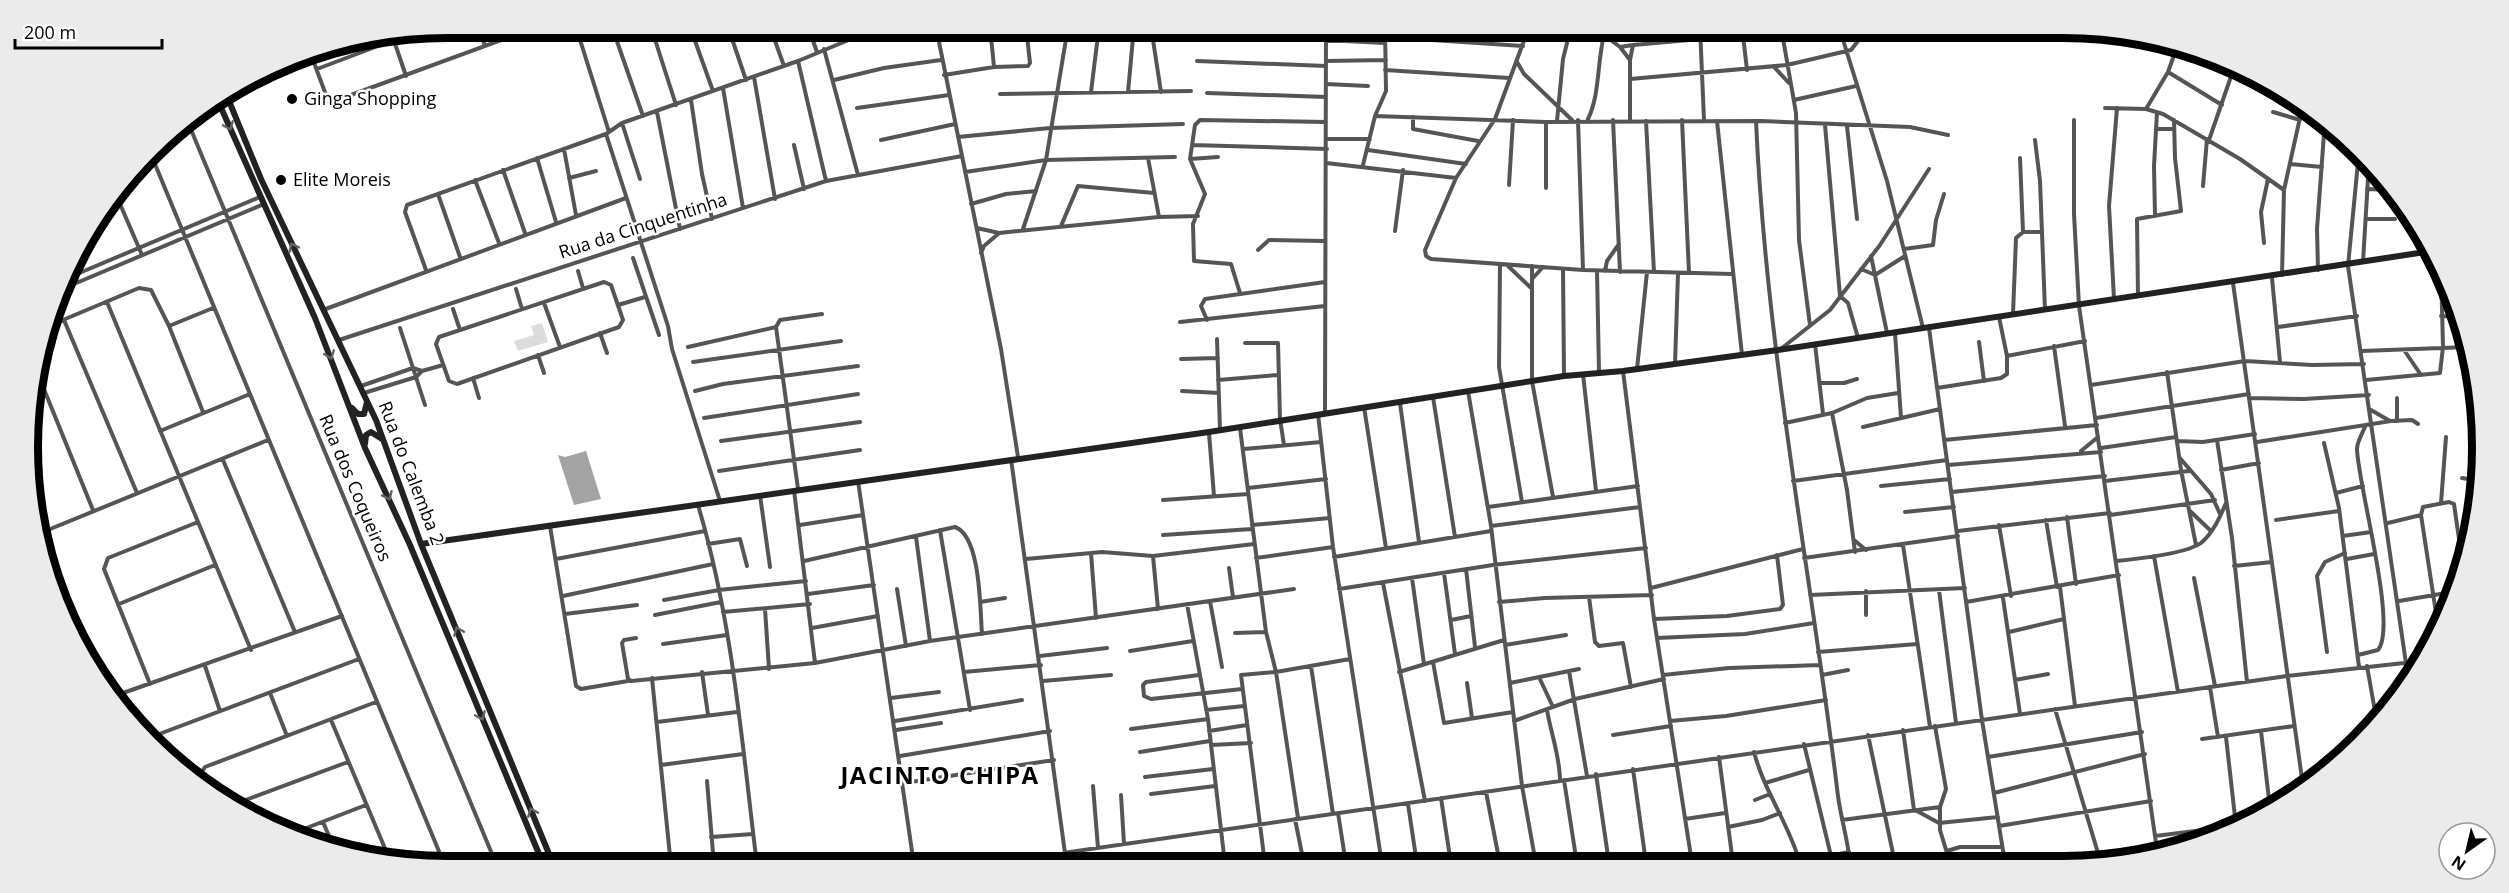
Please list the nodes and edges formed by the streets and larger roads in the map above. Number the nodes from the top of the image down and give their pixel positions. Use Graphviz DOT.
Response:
graph roads {
  1 [pos="481,38"];
  2 [pos="506,38"];
  3 [pos="579,38"];
  4 [pos="616,38"];
  5 [pos="655,38"];
  6 [pos="694,38"];
  7 [pos="732,38"];
  8 [pos="774,38"];
  9 [pos="812,38"];
  10 [pos="852,38"];
  11 [pos="938,38"];
  12 [pos="991,38"];
  13 [pos="1027,38"];
  14 [pos="1066,38"];
  15 [pos="1098,38"];
  16 [pos="1133,38"];
  17 [pos="1152,38"];
  18 [pos="1302,38"];
  19 [pos="1385,38"];
  20 [pos="1400,38"];
  21 [pos="1525,38"];
  22 [pos="1569,38"];
  23 [pos="1603,38"];
  24 [pos="1608,38"];
  25 [pos="1743,38"];
  26 [pos="1782,38"];
  27 [pos="1842,38"];
  28 [pos="1860,38"];
  29 [pos="1325,39"];
  30 [pos="1701,39"];
  31 [pos="393,41"];
  32 [pos="389,42"];
  33 [pos="1385,43"];
  34 [pos="1633,45"];
  35 [pos="484,46"];
  36 [pos="1522,46"];
  37 [pos="1620,47"];
  38 [pos="824,49"];
  39 [pos="1846,51"];
  40 [pos="817,52"];
  41 [pos="2175,53"];
  42 [pos="313,60"];
  43 [pos="941,60"];
  44 [pos="1386,60"];
  45 [pos="1630,60"];
  46 [pos="798,61"];
  47 [pos="1197,61"];
  48 [pos="1516,62"];
  49 [pos="1326,64"];
  50 [pos="1787,65"];
  51 [pos="784,66"];
  52 [pos="994,67"];
  53 [pos="1774,67"];
  54 [pos="317,69"];
  55 [pos="1385,70"];
  56 [pos="1747,70"];
  57 [pos="2168,72"];
  58 [pos="1702,74"];
  59 [pos="944,75"];
  60 [pos="2231,75"];
  61 [pos="406,76"];
  62 [pos="754,77"];
  63 [pos="1509,78"];
  64 [pos="1630,78"];
  65 [pos="746,80"];
  66 [pos="834,80"];
  67 [pos="1326,84"];
  68 [pos="1789,84"];
  69 [pos="1368,86"];
  70 [pos="1856,86"];
  71 [pos="723,88"];
  72 [pos="713,91"];
  73 [pos="1191,91"];
  74 [pos="1058,92"];
  75 [pos="1091,92"];
  76 [pos="1128,92"];
  77 [pos="1161,92"];
  78 [pos="1207,93"];
  79 [pos="1000,94"];
  80 [pos="949,95"];
  81 [pos="1326,97"];
  82 [pos="692,100"];
  83 [pos="1794,100"];
  84 [pos="228,101"];
  85 [pos="220,105"];
  86 [pos="676,105"];
  87 [pos="1559,105"];
  88 [pos="2222,105"];
  89 [pos="856,108"];
  90 [pos="2105,108"];
  91 [pos="2117,108"];
  92 [pos="2146,109"];
  93 [pos="657,112"];
  94 [pos="2157,112"];
  95 [pos="2273,112"];
  96 [pos="2301,114"];
  97 [pos="642,116"];
  98 [pos="1375,116"];
  99 [pos="1413,117"];
  100 [pos="1495,119"];
  101 [pos="1513,120"];
  102 [pos="1572,120"];
  103 [pos="1578,120"];
  104 [pos="1588,120"];
  105 [pos="1613,120"];
  106 [pos="1682,120"];
  107 [pos="1704,120"];
  108 [pos="1717,120"];
  109 [pos="2074,120"];
  110 [pos="2175,120"];
  111 [pos="2300,120"];
  112 [pos="1557,121"];
  113 [pos="1630,121"];
  114 [pos="1646,121"];
  115 [pos="1756,121"];
  116 [pos="1546,122"];
  117 [pos="622,123"];
  118 [pos="1326,123"];
  119 [pos="1794,123"];
  120 [pos="955,124"];
  121 [pos="1183,124"];
  122 [pos="1825,125"];
  123 [pos="1847,126"];
  124 [pos="1869,127"];
  125 [pos="191,128"];
  126 [pos="1050,128"];
  127 [pos="2156,129"];
  128 [pos="2174,129"];
  129 [pos="608,133"];
  130 [pos="2324,133"];
  131 [pos="1948,135"];
  132 [pos="958,137"];
  133 [pos="1327,139"];
  134 [pos="1370,139"];
  135 [pos="881,140"];
  136 [pos="2035,140"];
  137 [pos="2208,140"];
  138 [pos="1478,141"];
  139 [pos="794,145"];
  140 [pos="1192,145"];
  141 [pos="564,149"];
  142 [pos="1327,149"];
  143 [pos="1368,150"];
  144 [pos="962,156"];
  145 [pos="1175,157"];
  146 [pos="1218,157"];
  147 [pos="537,158"];
  148 [pos="2020,158"];
  149 [pos="1148,159"];
  150 [pos="1190,159"];
  151 [pos="1046,160"];
  152 [pos="154,161"];
  153 [pos="1326,163"];
  154 [pos="1466,164"];
  155 [pos="2290,164"];
  156 [pos="2358,164"];
  157 [pos="1363,165"];
  158 [pos="2322,167"];
  159 [pos="1929,169"];
  160 [pos="1403,170"];
  161 [pos="503,171"];
  162 [pos="596,171"];
  163 [pos="965,172"];
  164 [pos="858,175"];
  165 [pos="2368,175"];
  166 [pos="569,178"];
  167 [pos="1456,178"];
  168 [pos="640,179"];
  169 [pos="2268,179"];
  170 [pos="475,180"];
  171 [pos="826,181"];
  172 [pos="2368,182"];
  173 [pos="2357,183"];
  174 [pos="1509,185"];
  175 [pos="2203,186"];
  176 [pos="1546,188"];
  177 [pos="804,189"];
  178 [pos="2367,189"];
  179 [pos="2284,190"];
  180 [pos="2380,190"];
  181 [pos="1036,191"];
  182 [pos="1154,193"];
  183 [pos="438,194"];
  184 [pos="1944,194"];
  185 [pos="626,198"];
  186 [pos="775,199"];
  187 [pos="262,201"];
  188 [pos="119,202"];
  189 [pos="971,204"];
  190 [pos="743,209"];
  191 [pos="226,212"];
  192 [pos="576,215"];
  193 [pos="1198,216"];
  194 [pos="2155,216"];
  195 [pos="1159,217"];
  196 [pos="229,219"];
  197 [pos="712,219"];
  198 [pos="1857,219"];
  199 [pos="1895,219"];
  200 [pos="2366,219"];
  201 [pos="2396,219"];
  202 [pos="556,222"];
  203 [pos="1060,226"];
  204 [pos="976,228"];
  205 [pos="680,229"];
  206 [pos="1023,229"];
  207 [pos="182,231"];
  208 [pos="1395,231"];
  209 [pos="2023,232"];
  210 [pos="2042,232"];
  211 [pos="525,233"];
  212 [pos="999,233"];
  213 [pos="185,238"];
  214 [pos="1324,241"];
  215 [pos="640,242"];
  216 [pos="499,243"];
  217 [pos="1619,243"];
  218 [pos="2264,243"];
  219 [pos="139,249"];
  220 [pos="1904,249"];
  221 [pos="1258,250"];
  222 [pos="980,253"];
  223 [pos="2423,253"];
  224 [pos="142,255"];
  225 [pos="1871,256"];
  226 [pos="1905,256"];
  227 [pos="460,257"];
  228 [pos="633,258"];
  229 [pos="2363,263"];
  230 [pos="1500,264"];
  231 [pos="1507,265"];
  232 [pos="1532,266"];
  233 [pos="2348,266"];
  234 [pos="1543,267"];
  235 [pos="1563,269"];
  236 [pos="426,270"];
  237 [pos="1583,270"];
  238 [pos="1861,270"];
  239 [pos="2318,270"];
  240 [pos="578,271"];
  241 [pos="1597,271"];
  242 [pos="1605,271"];
  243 [pos="1620,272"];
  244 [pos="1647,272"];
  245 [pos="1654,272"];
  246 [pos="1678,273"];
  247 [pos="1689,273"];
  248 [pos="76,274"];
  249 [pos="1732,274"];
  250 [pos="1875,274"];
  251 [pos="2282,276"];
  252 [pos="2272,278"];
  253 [pos="1531,280"];
  254 [pos="1325,282"];
  255 [pos="2233,283"];
  256 [pos="71,285"];
  257 [pos="583,288"];
  258 [pos="1531,288"];
  259 [pos="516,289"];
  260 [pos="2441,292"];
  261 [pos="1240,293"];
  262 [pos="1840,296"];
  263 [pos="645,297"];
  264 [pos="2138,297"];
  265 [pos="2441,298"];
  266 [pos="2114,301"];
  267 [pos="107,302"];
  268 [pos="544,302"];
  269 [pos="618,306"];
  270 [pos="1325,306"];
  271 [pos="2079,306"];
  272 [pos="213,308"];
  273 [pos="453,309"];
  274 [pos="522,309"];
  275 [pos="323,310"];
  276 [pos="2045,311"];
  277 [pos="822,314"];
  278 [pos="2013,315"];
  279 [pos="2357,316"];
  280 [pos="2441,316"];
  281 [pos="2450,316"];
  282 [pos="1999,317"];
  283 [pos="64,320"];
  284 [pos="1207,320"];
  285 [pos="1180,322"];
  286 [pos="57,323"];
  287 [pos="169,326"];
  288 [pos="1810,326"];
  289 [pos="776,327"];
  290 [pos="1926,327"];
  291 [pos="2277,327"];
  292 [pos="400,328"];
  293 [pos="460,330"];
  294 [pos="600,333"];
  295 [pos="1891,333"];
  296 [pos="659,335"];
  297 [pos="1858,338"];
  298 [pos="1217,339"];
  299 [pos="338,341"];
  300 [pos="841,341"];
  301 [pos="2085,341"];
  302 [pos="1979,342"];
  303 [pos="1245,343"];
  304 [pos="1815,344"];
  305 [pos="2054,346"];
  306 [pos="560,347"];
  307 [pos="688,347"];
  308 [pos="2443,347"];
  309 [pos="2459,347"];
  310 [pos="779,349"];
  311 [pos="1779,350"];
  312 [pos="2404,350"];
  313 [pos="2362,351"];
  314 [pos="607,353"];
  315 [pos="538,354"];
  316 [pos="1742,356"];
  317 [pos="2007,356"];
  318 [pos="1218,358"];
  319 [pos="1181,359"];
  320 [pos="2245,361"];
  321 [pos="693,362"];
  322 [pos="2280,362"];
  323 [pos="2364,364"];
  324 [pos="2414,364"];
  325 [pos="443,365"];
  326 [pos="1675,365"];
  327 [pos="858,366"];
  328 [pos="412,369"];
  329 [pos="1637,370"];
  330 [pos="422,371"];
  331 [pos="1623,371"];
  332 [pos="2167,371"];
  333 [pos="544,373"];
  334 [pos="1599,373"];
  335 [pos="1583,374"];
  336 [pos="1278,375"];
  337 [pos="2421,375"];
  338 [pos="782,376"];
  339 [pos="1564,376"];
  340 [pos="2408,376"];
  341 [pos="416,377"];
  342 [pos="473,378"];
  343 [pos="1857,379"];
  344 [pos="1218,380"];
  345 [pos="2366,380"];
  346 [pos="1532,381"];
  347 [pos="1984,381"];
  348 [pos="1820,384"];
  349 [pos="2091,385"];
  350 [pos="361,386"];
  351 [pos="1501,386"];
  352 [pos="42,387"];
  353 [pos="1936,388"];
  354 [pos="1182,391"];
  355 [pos="1468,391"];
  356 [pos="695,392"];
  357 [pos="1219,393"];
  358 [pos="1898,393"];
  359 [pos="250,394"];
  360 [pos="858,394"];
  361 [pos="2368,395"];
  362 [pos="366,396"];
  363 [pos="2249,396"];
  364 [pos="1433,397"];
  365 [pos="479,398"];
  366 [pos="2397,398"];
  367 [pos="1400,402"];
  368 [pos="786,404"];
  369 [pos="2172,404"];
  370 [pos="425,405"];
  371 [pos="349,406"];
  372 [pos="1364,407"];
  373 [pos="1940,409"];
  374 [pos="2371,410"];
  375 [pos="203,412"];
  376 [pos="1832,412"];
  377 [pos="1321,413"];
  378 [pos="1823,414"];
  379 [pos="704,418"];
  380 [pos="1901,418"];
  381 [pos="2096,418"];
  382 [pos="1280,419"];
  383 [pos="2391,421"];
  384 [pos="2397,421"];
  385 [pos="860,422"];
  386 [pos="1785,423"];
  387 [pos="2418,424"];
  388 [pos="2097,425"];
  389 [pos="2373,425"];
  390 [pos="2065,426"];
  391 [pos="1240,427"];
  392 [pos="1863,427"];
  393 [pos="2365,427"];
  394 [pos="1220,430"];
  395 [pos="160,431"];
  396 [pos="1209,432"];
  397 [pos="790,433"];
  398 [pos="2255,434"];
  399 [pos="2099,437"];
  400 [pos="2446,437"];
  401 [pos="2177,439"];
  402 [pos="268,440"];
  403 [pos="1944,440"];
  404 [pos="2217,440"];
  405 [pos="721,441"];
  406 [pos="384,442"];
  407 [pos="1321,442"];
  408 [pos="2256,442"];
  409 [pos="2324,442"];
  410 [pos="1284,445"];
  411 [pos="365,448"];
  412 [pos="1244,449"];
  413 [pos="860,450"];
  414 [pos="2101,450"];
  415 [pos="2080,452"];
  416 [pos="2179,457"];
  417 [pos="1014,458"];
  418 [pos="223,460"];
  419 [pos="794,460"];
  420 [pos="1947,462"];
  421 [pos="2259,463"];
  422 [pos="2181,470"];
  423 [pos="2221,470"];
  424 [pos="719,471"];
  425 [pos="2189,471"];
  426 [pos="1844,474"];
  427 [pos="181,477"];
  428 [pos="2462,478"];
  429 [pos="1326,479"];
  430 [pos="1950,479"];
  431 [pos="2105,479"];
  432 [pos="2470,479"];
  433 [pos="858,480"];
  434 [pos="1793,481"];
  435 [pos="1638,486"];
  436 [pos="1881,486"];
  437 [pos="2363,486"];
  438 [pos="1248,488"];
  439 [pos="795,489"];
  440 [pos="1596,491"];
  441 [pos="1952,492"];
  442 [pos="137,493"];
  443 [pos="2336,493"];
  444 [pos="760,494"];
  445 [pos="1248,494"];
  446 [pos="1214,496"];
  447 [pos="1552,497"];
  448 [pos="1163,500"];
  449 [pos="2215,500"];
  450 [pos="720,501"];
  451 [pos="1522,502"];
  452 [pos="2226,502"];
  453 [pos="2441,503"];
  454 [pos="698,506"];
  455 [pos="1488,507"];
  456 [pos="1640,507"];
  457 [pos="1954,507"];
  458 [pos="2188,507"];
  459 [pos="93,510"];
  460 [pos="2339,511"];
  461 [pos="1905,512"];
  462 [pos="2110,514"];
  463 [pos="863,515"];
  464 [pos="2221,515"];
  465 [pos="2421,515"];
  466 [pos="2067,517"];
  467 [pos="1330,518"];
  468 [pos="2046,520"];
  469 [pos="2276,520"];
  470 [pos="199,522"];
  471 [pos="2388,523"];
  472 [pos="800,525"];
  473 [pos="1999,525"];
  474 [pos="550,526"];
  475 [pos="1252,527"];
  476 [pos="1491,529"];
  477 [pos="46,530"];
  478 [pos="939,530"];
  479 [pos="705,531"];
  480 [pos="2211,531"];
  481 [pos="2371,531"];
  482 [pos="1958,533"];
  483 [pos="1163,535"];
  484 [pos="2343,536"];
  485 [pos="916,537"];
  486 [pos="1455,537"];
  487 [pos="1854,540"];
  488 [pos="1419,542"];
  489 [pos="2460,543"];
  490 [pos="421,544"];
  491 [pos="708,544"];
  492 [pos="1254,544"];
  493 [pos="1903,545"];
  494 [pos="2196,545"];
  495 [pos="1333,547"];
  496 [pos="869,548"];
  497 [pos="1386,548"];
  498 [pos="1646,548"];
  499 [pos="1803,549"];
  500 [pos="1867,550"];
  501 [pos="1855,552"];
  502 [pos="1091,553"];
  503 [pos="2345,553"];
  504 [pos="2374,554"];
  505 [pos="1778,555"];
  506 [pos="1153,556"];
  507 [pos="2154,556"];
  508 [pos="1335,557"];
  509 [pos="1256,558"];
  510 [pos="1804,558"];
  511 [pos="556,559"];
  512 [pos="1026,559"];
  513 [pos="2347,559"];
  514 [pos="804,561"];
  515 [pos="2117,561"];
  516 [pos="2272,562"];
  517 [pos="713,564"];
  518 [pos="215,565"];
  519 [pos="1493,565"];
  520 [pos="747,566"];
  521 [pos="2234,566"];
  522 [pos="770,567"];
  523 [pos="1229,568"];
  524 [pos="1466,569"];
  525 [pos="1444,573"];
  526 [pos="2119,576"];
  527 [pos="1412,578"];
  528 [pos="2194,578"];
  529 [pos="806,581"];
  530 [pos="1383,583"];
  531 [pos="2076,584"];
  532 [pos="874,585"];
  533 [pos="2059,587"];
  534 [pos="1651,588"];
  535 [pos="1965,588"];
  536 [pos="897,589"];
  537 [pos="1294,589"];
  538 [pos="1339,589"];
  539 [pos="719,590"];
  540 [pos="1909,590"];
  541 [pos="1939,590"];
  542 [pos="1866,591"];
  543 [pos="1262,592"];
  544 [pos="2444,593"];
  545 [pos="808,594"];
  546 [pos="1652,595"];
  547 [pos="2434,595"];
  548 [pos="563,596"];
  549 [pos="1810,596"];
  550 [pos="2011,596"];
  551 [pos="1233,597"];
  552 [pos="1589,597"];
  553 [pos="2003,597"];
  554 [pos="1005,598"];
  555 [pos="664,600"];
  556 [pos="1210,601"];
  557 [pos="2399,601"];
  558 [pos="721,602"];
  559 [pos="980,602"];
  560 [pos="1499,602"];
  561 [pos="1966,602"];
  562 [pos="120,604"];
  563 [pos="810,604"];
  564 [pos="1187,604"];
  565 [pos="637,605"];
  566 [pos="765,609"];
  567 [pos="1158,609"];
  568 [pos="2436,611"];
  569 [pos="723,612"];
  570 [pos="566,614"];
  571 [pos="342,615"];
  572 [pos="655,615"];
  573 [pos="1866,615"];
  574 [pos="878,616"];
  575 [pos="1471,616"];
  576 [pos="1096,618"];
  577 [pos="1654,619"];
  578 [pos="2064,619"];
  579 [pos="1450,620"];
  580 [pos="1814,623"];
  581 [pos="812,628"];
  582 [pos="1036,628"];
  583 [pos="295,632"];
  584 [pos="1266,632"];
  585 [pos="2009,632"];
  586 [pos="1235,633"];
  587 [pos="982,634"];
  588 [pos="727,635"];
  589 [pos="1566,636"];
  590 [pos="636,638"];
  591 [pos="956,638"];
  592 [pos="1657,638"];
  593 [pos="1193,640"];
  594 [pos="930,641"];
  595 [pos="1504,642"];
  596 [pos="663,644"];
  597 [pos="1917,644"];
  598 [pos="906,646"];
  599 [pos="1475,647"];
  600 [pos="1107,648"];
  601 [pos="251,650"];
  602 [pos="882,651"];
  603 [pos="1130,651"];
  604 [pos="1818,652"];
  605 [pos="2327,652"];
  606 [pos="1455,654"];
  607 [pos="2358,655"];
  608 [pos="1040,656"];
  609 [pos="359,659"];
  610 [pos="1350,659"];
  611 [pos="2406,661"];
  612 [pos="2411,661"];
  613 [pos="1432,662"];
  614 [pos="815,663"];
  615 [pos="1041,664"];
  616 [pos="1424,664"];
  617 [pos="1820,665"];
  618 [pos="205,666"];
  619 [pos="1311,666"];
  620 [pos="2367,666"];
  621 [pos="1222,667"];
  622 [pos="2359,667"];
  623 [pos="2407,668"];
  624 [pos="769,669"];
  625 [pos="1579,669"];
  626 [pos="732,670"];
  627 [pos="1848,670"];
  628 [pos="1569,671"];
  629 [pos="702,672"];
  630 [pos="964,672"];
  631 [pos="1276,672"];
  632 [pos="1399,672"];
  633 [pos="2048,674"];
  634 [pos="1111,675"];
  635 [pos="1199,675"];
  636 [pos="1822,675"];
  637 [pos="2287,676"];
  638 [pos="1539,677"];
  639 [pos="1664,677"];
  640 [pos="652,678"];
  641 [pos="629,680"];
  642 [pos="2015,680"];
  643 [pos="1043,681"];
  644 [pos="2247,682"];
  645 [pos="1467,683"];
  646 [pos="1510,683"];
  647 [pos="150,684"];
  648 [pos="1631,687"];
  649 [pos="2212,687"];
  650 [pos="1242,688"];
  651 [pos="119,691"];
  652 [pos="939,692"];
  653 [pos="1203,692"];
  654 [pos="2178,692"];
  655 [pos="270,693"];
  656 [pos="891,698"];
  657 [pos="2137,698"];
  658 [pos="1575,699"];
  659 [pos="1022,700"];
  660 [pos="1826,700"];
  661 [pos="376,702"];
  662 [pos="1244,706"];
  663 [pos="2076,706"];
  664 [pos="1552,707"];
  665 [pos="2055,709"];
  666 [pos="970,710"];
  667 [pos="1206,710"];
  668 [pos="1547,710"];
  669 [pos="2375,710"];
  670 [pos="220,711"];
  671 [pos="737,712"];
  672 [pos="1513,712"];
  673 [pos="2020,714"];
  674 [pos="708,715"];
  675 [pos="1472,718"];
  676 [pos="1208,719"];
  677 [pos="331,720"];
  678 [pos="1982,720"];
  679 [pos="895,721"];
  680 [pos="1514,721"];
  681 [pos="657,722"];
  682 [pos="941,723"];
  683 [pos="1956,723"];
  684 [pos="1247,724"];
  685 [pos="1670,724"];
  686 [pos="1933,726"];
  687 [pos="2294,726"];
  688 [pos="1131,729"];
  689 [pos="896,730"];
  690 [pos="1903,730"];
  691 [pos="1050,731"];
  692 [pos="1209,731"];
  693 [pos="2261,731"];
  694 [pos="2142,732"];
  695 [pos="156,734"];
  696 [pos="1613,735"];
  697 [pos="1868,735"];
  698 [pos="287,736"];
  699 [pos="2218,737"];
  700 [pos="2226,737"];
  701 [pos="2202,739"];
  702 [pos="1833,740"];
  703 [pos="1210,743"];
  704 [pos="1251,743"];
  705 [pos="1804,744"];
  706 [pos="2067,744"];
  707 [pos="1140,752"];
  708 [pos="1754,752"];
  709 [pos="743,754"];
  710 [pos="2145,754"];
  711 [pos="900,756"];
  712 [pos="1719,757"];
  713 [pos="1988,757"];
  714 [pos="1054,760"];
  715 [pos="348,762"];
  716 [pos="1676,762"];
  717 [pos="661,765"];
  718 [pos="1213,769"];
  719 [pos="1633,769"];
  720 [pos="1809,770"];
  721 [pos="2075,772"];
  722 [pos="201,773"];
  723 [pos="1596,774"];
  724 [pos="1587,776"];
  725 [pos="1145,777"];
  726 [pos="2302,778"];
  727 [pos="707,781"];
  728 [pos="1562,781"];
  729 [pos="903,783"];
  730 [pos="1765,783"];
  731 [pos="1093,786"];
  732 [pos="1215,786"];
  733 [pos="1522,786"];
  734 [pos="1486,792"];
  735 [pos="1994,793"];
  736 [pos="1151,794"];
  737 [pos="1770,794"];
  738 [pos="1121,795"];
  739 [pos="1441,798"];
  740 [pos="1755,800"];
  741 [pos="2269,800"];
  742 [pos="242,801"];
  743 [pos="1425,801"];
  744 [pos="2151,801"];
  745 [pos="1408,804"];
  746 [pos="366,805"];
  747 [pos="1940,807"];
  748 [pos="1374,808"];
  749 [pos="1915,810"];
  750 [pos="2087,811"];
  751 [pos="1725,813"];
  752 [pos="1780,813"];
  753 [pos="1886,813"];
  754 [pos="1335,814"];
  755 [pos="1998,817"];
  756 [pos="2235,817"];
  757 [pos="1296,819"];
  758 [pos="1685,819"];
  759 [pos="1842,820"];
  760 [pos="323,822"];
  761 [pos="1939,823"];
  762 [pos="1262,825"];
  763 [pos="1999,826"];
  764 [pos="1728,827"];
  765 [pos="303,829"];
  766 [pos="2204,830"];
  767 [pos="1221,831"];
  768 [pos="753,834"];
  769 [pos="2155,836"];
  770 [pos="711,837"];
  771 [pos="330,839"];
  772 [pos="1124,844"];
  773 [pos="2156,845"];
  774 [pos="2002,847"];
  775 [pos="1098,848"];
  776 [pos="386,851"];
  777 [pos="1946,851"];
  778 [pos="1849,852"];
  779 [pos="2119,852"];
  780 [pos="1065,853"];
  781 [pos="2098,853"];
  782 [pos="2077,855"];
  783 [pos="441,856"];
  784 [pos="493,856"];
  785 [pos="540,856"];
  786 [pos="550,856"];
  787 [pos="670,856"];
  788 [pos="713,856"];
  789 [pos="756,856"];
  790 [pos="913,856"];
  791 [pos="1044,856"];
  792 [pos="1224,856"];
  793 [pos="1264,856"];
  794 [pos="1303,856"];
  795 [pos="1344,856"];
  796 [pos="1381,856"];
  797 [pos="1416,856"];
  798 [pos="1450,856"];
  799 [pos="1498,856"];
  800 [pos="1535,856"];
  801 [pos="1576,856"];
  802 [pos="1608,856"];
  803 [pos="1645,856"];
  804 [pos="1691,856"];
  805 [pos="1732,856"];
  806 [pos="1796,856"];
  807 [pos="1831,856"];
  808 [pos="1849,856"];
  809 [pos="1894,856"];
  810 [pos="1948,856"];
  811 [pos="2004,856"];
  1 -- 35 [label="street"];
  2 -- 35 [label="street"];
  3 -- 129 [label="street"];
  4 -- 97 [label="street"];
  5 -- 86 [label="street"];
  6 -- 72 [label="street"];
  7 -- 65 [label="street"];
  8 -- 51 [label="street"];
  9 -- 40 [label="street"];
  10 -- 38 [label="street"];
  11 -- 43 [label="street"];
  12 -- 52 [label="street"];
  13 -- 52 [label="street"];
  14 -- 74 [label="street"];
  15 -- 75 [label="street"];
  16 -- 76 [label="street"];
  17 -- 77 [label="street"];
  18 -- 29 [label="street"];
  19 -- 33 [label="street"];
  20 -- 36 [label="street"];
  21 -- 36 [label="street"];
  22 -- 87 [label="street"];
  23 -- 104 [label="street"];
  24 -- 37 [label="street"];
  25 -- 56 [label="street"];
  26 -- 50 [label="street"];
  27 -- 39 [label="street"];
  28 -- 39 [label="street"];
  29 -- 33 [label="street"];
  29 -- 49 [label="street"];
  30 -- 34 [label="street"];
  30 -- 58 [label="street"];
  31 -- 61 [label="street"];
  32 -- 54 [label="street"];
  33 -- 44 [label="street"];
  34 -- 37 [label="street"];
  34 -- 45 [label="street"];
  35 -- 61 [label="street"];
  36 -- 48 [label="street"];
  37 -- 45 [label="street"];
  38 -- 40 [label="street"];
  38 -- 66 [label="street"];
  39 -- 50 [label="street"];
  39 -- 70 [label="street"];
  40 -- 46 [label="street"];
  41 -- 57 [label="street"];
  42 -- 54 [label="street"];
  43 -- 59 [label="street"];
  43 -- 66 [label="street"];
  44 -- 49 [label="street"];
  44 -- 55 [label="street"];
  45 -- 64 [label="street"];
  46 -- 51 [label="street"];
  46 -- 171 [label="street"];
  47 -- 49 [label="street"];
  48 -- 63 [label="street"];
  48 -- 87 [label="street"];
  49 -- 67 [label="street"];
  50 -- 53 [label="street"];
  50 -- 68 [label="street"];
  51 -- 62 [label="street"];
  52 -- 59 [label="street"];
  53 -- 56 [label="street"];
  53 -- 68 [label="street"];
  54 -- 61 [label="street"];
  55 -- 63 [label="street"];
  55 -- 98 [label="street"];
  56 -- 58 [label="street"];
  57 -- 88 [label="street"];
  57 -- 92 [label="street"];
  58 -- 64 [label="street"];
  58 -- 107 [label="street"];
  59 -- 80 [label="street"];
  60 -- 88 [label="street"];
  62 -- 65 [label="street"];
  62 -- 186 [label="street"];
  63 -- 100 [label="street"];
  64 -- 113 [label="street"];
  65 -- 71 [label="street"];
  66 -- 164 [label="street"];
  67 -- 69 [label="street"];
  67 -- 81 [label="street"];
  68 -- 83 [label="street"];
  70 -- 83 [label="street"];
  70 -- 124 [label="street"];
  71 -- 72 [label="street"];
  71 -- 190 [label="street"];
  72 -- 82 [label="street"];
  73 -- 77 [label="street"];
  74 -- 75 [label="street"];
  74 -- 79 [label="street"];
  74 -- 126 [label="street"];
  75 -- 76 [label="street"];
  76 -- 77 [label="street"];
  78 -- 81 [label="street"];
  80 -- 89 [label="street"];
  80 -- 120 [label="street"];
  81 -- 118 [label="street"];
  82 -- 86 [label="street"];
  82 -- 197 [label="street"];
  83 -- 119 [label="street"];
  275 -- 84 [label="street, Rua do Calemba 2, one-way"];
  85 -- 187 [label="street, Rua do Calemba 2, one-way"];
  86 -- 93 [label="street"];
  87 -- 102 [label="street"];
  87 -- 112 [label="street"];
  88 -- 137 [label="street"];
  90 -- 91 [label="street"];
  91 -- 92 [label="street"];
  91 -- 266 [label="street"];
  92 -- 94 [label="street"];
  93 -- 97 [label="street"];
  93 -- 205 [label="street"];
  94 -- 110 [label="street"];
  94 -- 127 [label="street"];
  95 -- 111 [label="street"];
  96 -- 111 [label="street"];
  97 -- 117 [label="street"];
  98 -- 99 [label="street"];
  98 -- 134 [label="street"];
  99 -- 100 [label="street"];
  99 -- 138 [label="street"];
  100 -- 101 [label="street"];
  100 -- 138 [label="street"];
  101 -- 116 [label="street"];
  101 -- 174 [label="street"];
  102 -- 103 [label="street"];
  102 -- 112 [label="street"];
  103 -- 104 [label="street"];
  103 -- 237 [label="street"];
  104 -- 105 [label="street"];
  105 -- 113 [label="street"];
  105 -- 217 [label="street"];
  106 -- 107 [label="street"];
  106 -- 114 [label="street"];
  106 -- 247 [label="street"];
  107 -- 108 [label="street"];
  108 -- 115 [label="street"];
  108 -- 249 [label="street"];
  109 -- 271 [label="street"];
  110 -- 128 [label="street"];
  110 -- 137 [label="street"];
  111 -- 155 [label="street"];
  112 -- 116 [label="street"];
  113 -- 114 [label="street"];
  114 -- 245 [label="street"];
  115 -- 119 [label="street"];
  115 -- 311 [label="street"];
  116 -- 176 [label="street"];
  117 -- 129 [label="street"];
  117 -- 168 [label="street"];
  118 -- 133 [label="street"];
  118 -- 140 [label="street"];
  119 -- 122 [label="street"];
  119 -- 288 [label="street"];
  120 -- 132 [label="street"];
  120 -- 135 [label="street"];
  121 -- 126 [label="street"];
  122 -- 123 [label="street"];
  122 -- 262 [label="street"];
  123 -- 124 [label="street"];
  123 -- 198 [label="street"];
  124 -- 131 [label="street"];
  124 -- 199 [label="street"];
  125 -- 191 [label="street, Rua dos Coqueiros"];
  126 -- 132 [label="street"];
  126 -- 151 [label="street"];
  127 -- 128 [label="street"];
  127 -- 194 [label="street"];
  128 -- 194 [label="street"];
  129 -- 141 [label="street"];
  129 -- 185 [label="street"];
  130 -- 158 [label="street"];
  132 -- 144 [label="street"];
  133 -- 134 [label="street"];
  133 -- 142 [label="street"];
  134 -- 143 [label="street"];
  136 -- 210 [label="street"];
  137 -- 169 [label="street"];
  137 -- 175 [label="street"];
  138 -- 154 [label="street"];
  139 -- 177 [label="street"];
  140 -- 142 [label="street"];
  140 -- 150 [label="street"];
  141 -- 147 [label="street"];
  141 -- 166 [label="street"];
  142 -- 153 [label="street"];
  143 -- 154 [label="street"];
  143 -- 157 [label="street"];
  144 -- 163 [label="street"];
  144 -- 164 [label="street, Rua da Cinquentinha"];
  145 -- 149 [label="street"];
  146 -- 150 [label="street"];
  147 -- 161 [label="street"];
  147 -- 202 [label="street"];
  148 -- 209 [label="street"];
  149 -- 151 [label="street"];
  149 -- 182 [label="street"];
  150 -- 193 [label="street"];
  151 -- 163 [label="street"];
  151 -- 181 [label="street"];
  152 -- 207 [label="street"];
  153 -- 157 [label="street"];
  153 -- 214 [label="street"];
  154 -- 167 [label="street"];
  155 -- 158 [label="street"];
  155 -- 179 [label="street"];
  156 -- 173 [label="street"];
  157 -- 160 [label="street"];
  158 -- 239 [label="street"];
  159 -- 199 [label="street"];
  160 -- 167 [label="street"];
  160 -- 208 [label="street"];
  161 -- 170 [label="street"];
  161 -- 211 [label="street"];
  162 -- 166 [label="street"];
  163 -- 189 [label="street"];
  164 -- 171 [label="street, Rua da Cinquentinha"];
  165 -- 172 [label="street"];
  166 -- 192 [label="street"];
  167 -- 230 [label="street"];
  169 -- 179 [label="street"];
  169 -- 218 [label="street"];
  170 -- 183 [label="street"];
  170 -- 216 [label="street"];
  171 -- 177 [label="street, Rua da Cinquentinha"];
  172 -- 173 [label="street"];
  172 -- 178 [label="street"];
  173 -- 233 [label="street"];
  177 -- 186 [label="street, Rua da Cinquentinha"];
  178 -- 180 [label="street"];
  178 -- 200 [label="street"];
  179 -- 251 [label="street"];
  181 -- 189 [label="street"];
  181 -- 206 [label="street"];
  182 -- 195 [label="street"];
  182 -- 203 [label="street"];
  183 -- 227 [label="street"];
  183 -- 236 [label="street"];
  184 -- 220 [label="street"];
  185 -- 192 [label="street"];
  185 -- 215 [label="street"];
  186 -- 190 [label="street, Rua da Cinquentinha"];
  187 -- 191 [label="street"];
  187 -- 196 [label="street"];
  187 -- 371 [label="street, Rua do Calemba 2, one-way"];
  188 -- 219 [label="street"];
  189 -- 204 [label="street"];
  190 -- 197 [label="street, Rua da Cinquentinha"];
  191 -- 196 [label="street, Rua dos Coqueiros"];
  191 -- 207 [label="street"];
  192 -- 202 [label="street"];
  193 -- 195 [label="street"];
  193 -- 261 [label="street"];
  194 -- 264 [label="street"];
  195 -- 203 [label="street"];
  196 -- 213 [label="street"];
  196 -- 784 [label="street, Rua dos Coqueiros"];
  197 -- 205 [label="street, Rua da Cinquentinha"];
  199 -- 220 [label="street"];
  199 -- 225 [label="street"];
  200 -- 201 [label="street"];
  200 -- 229 [label="street"];
  202 -- 211 [label="street"];
  203 -- 206 [label="street"];
  204 -- 212 [label="street"];
  204 -- 222 [label="street"];
  205 -- 215 [label="street, Rua da Cinquentinha"];
  206 -- 212 [label="street"];
  207 -- 213 [label="street"];
  207 -- 219 [label="street"];
  209 -- 210 [label="street"];
  209 -- 278 [label="street"];
  210 -- 276 [label="street"];
  211 -- 216 [label="street"];
  212 -- 222 [label="street"];
  213 -- 224 [label="street"];
  213 -- 272 [label="street"];
  214 -- 221 [label="street"];
  214 -- 254 [label="street"];
  215 -- 299 [label="street, Rua da Cinquentinha"];
  215 -- 450 [label="street"];
  216 -- 227 [label="street"];
  217 -- 242 [label="street"];
  217 -- 243 [label="street"];
  219 -- 224 [label="street"];
  219 -- 248 [label="street"];
  220 -- 226 [label="street"];
  222 -- 417 [label="street"];
  223 -- 229 [label="street"];
  224 -- 256 [label="street"];
  225 -- 238 [label="street"];
  225 -- 250 [label="street"];
  226 -- 250 [label="street"];
  226 -- 290 [label="street"];
  227 -- 236 [label="street"];
  228 -- 263 [label="street"];
  229 -- 233 [label="street"];
  230 -- 231 [label="street"];
  230 -- 351 [label="street"];
  231 -- 232 [label="street"];
  231 -- 258 [label="street"];
  232 -- 234 [label="street"];
  232 -- 253 [label="street"];
  233 -- 239 [label="street"];
  233 -- 279 [label="street"];
  234 -- 235 [label="street"];
  234 -- 253 [label="street"];
  235 -- 237 [label="street"];
  235 -- 339 [label="street"];
  236 -- 275 [label="street"];
  237 -- 241 [label="street"];
  238 -- 250 [label="street"];
  238 -- 262 [label="street"];
  239 -- 251 [label="street"];
  240 -- 257 [label="street"];
  241 -- 242 [label="street"];
  241 -- 334 [label="street"];
  242 -- 243 [label="street"];
  243 -- 244 [label="street"];
  244 -- 245 [label="street"];
  244 -- 329 [label="street"];
  245 -- 246 [label="street"];
  246 -- 247 [label="street"];
  246 -- 326 [label="street"];
  247 -- 249 [label="street"];
  249 -- 316 [label="street"];
  250 -- 295 [label="street"];
  251 -- 252 [label="street"];
  252 -- 255 [label="street"];
  252 -- 291 [label="street"];
  253 -- 258 [label="street"];
  254 -- 261 [label="street"];
  254 -- 270 [label="street"];
  255 -- 264 [label="street"];
  255 -- 320 [label="street"];
  257 -- 268 [label="street"];
  257 -- 269 [label="street"];
  258 -- 346 [label="street"];
  259 -- 274 [label="street"];
  260 -- 265 [label="street"];
  261 -- 284 [label="street"];
  262 -- 288 [label="street"];
  262 -- 297 [label="street"];
  263 -- 269 [label="street"];
  263 -- 296 [label="street"];
  264 -- 266 [label="street"];
  265 -- 280 [label="street"];
  266 -- 271 [label="street"];
  267 -- 283 [label="street"];
  267 -- 287 [label="street"];
  267 -- 395 [label="street"];
  268 -- 274 [label="street"];
  268 -- 306 [label="street"];
  269 -- 294 [label="street"];
  270 -- 284 [label="street"];
  270 -- 377 [label="street"];
  271 -- 276 [label="street"];
  271 -- 301 [label="street"];
  272 -- 287 [label="street"];
  272 -- 359 [label="street"];
  273 -- 293 [label="street"];
  274 -- 293 [label="street"];
  275 -- 299 [label="street, Rua do Calemba 2"];
  276 -- 278 [label="street"];
  277 -- 289 [label="street"];
  278 -- 282 [label="street"];
  279 -- 291 [label="street"];
  279 -- 313 [label="street"];
  280 -- 281 [label="street"];
  280 -- 308 [label="street"];
  282 -- 290 [label="street"];
  282 -- 317 [label="street"];
  283 -- 286 [label="street"];
  283 -- 442 [label="street"];
  284 -- 285 [label="street"];
  287 -- 375 [label="street"];
  288 -- 311 [label="street"];
  289 -- 307 [label="street"];
  289 -- 310 [label="street"];
  290 -- 295 [label="street"];
  290 -- 353 [label="street"];
  291 -- 322 [label="street"];
  292 -- 328 [label="street"];
  293 -- 325 [label="street"];
  294 -- 306 [label="street"];
  294 -- 314 [label="street"];
  295 -- 297 [label="street"];
  295 -- 358 [label="street"];
  297 -- 304 [label="street"];
  298 -- 318 [label="street"];
  299 -- 350 [label="street, Rua do Calemba 2"];
  300 -- 310 [label="street"];
  301 -- 305 [label="street"];
  301 -- 349 [label="street"];
  302 -- 347 [label="street"];
  303 -- 336 [label="street"];
  304 -- 311 [label="street"];
  304 -- 348 [label="street"];
  305 -- 317 [label="street"];
  305 -- 390 [label="street"];
  306 -- 315 [label="street"];
  308 -- 309 [label="street"];
  308 -- 312 [label="street"];
  308 -- 337 [label="street"];
  310 -- 321 [label="street"];
  310 -- 338 [label="street"];
  311 -- 316 [label="street"];
  311 -- 386 [label="street"];
  312 -- 313 [label="street"];
  312 -- 324 [label="street"];
  313 -- 323 [label="street"];
  315 -- 333 [label="street"];
  315 -- 342 [label="street"];
  316 -- 326 [label="street"];
  317 -- 347 [label="street"];
  318 -- 319 [label="street"];
  318 -- 344 [label="street"];
  320 -- 322 [label="street"];
  320 -- 332 [label="street"];
  320 -- 363 [label="street"];
  322 -- 323 [label="street"];
  323 -- 345 [label="street"];
  324 -- 337 [label="street"];
  324 -- 340 [label="street"];
  325 -- 330 [label="street"];
  325 -- 342 [label="street"];
  326 -- 329 [label="street"];
  327 -- 338 [label="street"];
  328 -- 330 [label="street"];
  328 -- 341 [label="street"];
  328 -- 350 [label="street"];
  329 -- 331 [label="street"];
  330 -- 341 [label="street"];
  331 -- 334 [label="street"];
  331 -- 435 [label="street"];
  332 -- 349 [label="street"];
  332 -- 369 [label="street"];
  334 -- 335 [label="street"];
  335 -- 339 [label="street"];
  335 -- 440 [label="street"];
  336 -- 344 [label="street"];
  336 -- 382 [label="street"];
  337 -- 340 [label="street"];
  338 -- 356 [label="street"];
  338 -- 368 [label="street"];
  339 -- 346 [label="street"];
  340 -- 345 [label="street"];
  341 -- 362 [label="street"];
  341 -- 370 [label="street"];
  342 -- 365 [label="street"];
  343 -- 348 [label="street"];
  344 -- 357 [label="street"];
  345 -- 361 [label="street"];
  346 -- 351 [label="street"];
  346 -- 447 [label="street"];
  347 -- 353 [label="street"];
  348 -- 378 [label="street"];
  349 -- 381 [label="street"];
  350 -- 362 [label="street, Rua do Calemba 2"];
  351 -- 355 [label="street"];
  351 -- 451 [label="street"];
  352 -- 459 [label="street"];
  353 -- 373 [label="street"];
  354 -- 357 [label="street"];
  355 -- 364 [label="street"];
  355 -- 455 [label="street"];
  357 -- 394 [label="street"];
  358 -- 376 [label="street"];
  358 -- 380 [label="street"];
  359 -- 375 [label="street"];
  359 -- 402 [label="street"];
  360 -- 368 [label="street"];
  361 -- 363 [label="street"];
  361 -- 374 [label="street"];
  362 -- 371 [label="street"];
  362 -- 406 [label="street, Rua do Calemba 2"];
  363 -- 369 [label="street"];
  363 -- 398 [label="street"];
  364 -- 367 [label="street"];
  364 -- 486 [label="street"];
  366 -- 384 [label="street"];
  367 -- 372 [label="street"];
  367 -- 488 [label="street"];
  368 -- 379 [label="street"];
  368 -- 397 [label="street"];
  369 -- 381 [label="street"];
  369 -- 401 [label="street"];
  371 -- 411 [label="street, Rua do Calemba 2"];
  372 -- 377 [label="street"];
  372 -- 497 [label="street"];
  373 -- 380 [label="street"];
  373 -- 403 [label="street"];
  374 -- 383 [label="street"];
  374 -- 389 [label="street"];
  375 -- 395 [label="street"];
  376 -- 378 [label="street"];
  376 -- 426 [label="street"];
  377 -- 382 [label="street"];
  377 -- 407 [label="street"];
  378 -- 386 [label="street"];
  380 -- 392 [label="street"];
  381 -- 388 [label="street"];
  382 -- 391 [label="street"];
  382 -- 410 [label="street"];
  383 -- 384 [label="street"];
  383 -- 389 [label="street"];
  384 -- 387 [label="street"];
  385 -- 397 [label="street"];
  386 -- 434 [label="street"];
  388 -- 390 [label="street"];
  388 -- 399 [label="street"];
  389 -- 393 [label="street"];
  389 -- 471 [label="street"];
  390 -- 403 [label="street"];
  391 -- 394 [label="street"];
  391 -- 412 [label="street"];
  393 -- 408 [label="street"];
  393 -- 437 [label="street"];
  394 -- 396 [label="street"];
  395 -- 427 [label="street"];
  396 -- 417 [label="street"];
  396 -- 446 [label="street"];
  397 -- 405 [label="street"];
  397 -- 419 [label="street"];
  398 -- 404 [label="street"];
  398 -- 408 [label="street"];
  399 -- 414 [label="street"];
  399 -- 415 [label="street"];
  400 -- 453 [label="street"];
  401 -- 404 [label="street"];
  401 -- 414 [label="street"];
  401 -- 416 [label="street"];
  402 -- 418 [label="street"];
  402 -- 571 [label="street"];
  403 -- 420 [label="street"];
  404 -- 423 [label="street"];
  406 -- 411 [label="street"];
  406 -- 490 [label="street, Rua do Calemba 2"];
  407 -- 410 [label="street"];
  407 -- 429 [label="street"];
  408 -- 421 [label="street"];
  409 -- 443 [label="street"];
  410 -- 412 [label="street"];
  411 -- 785 [label="street, Rua do Calemba 2, one-way"];
  412 -- 438 [label="street"];
  413 -- 419 [label="street"];
  414 -- 415 [label="street"];
  414 -- 431 [label="street"];
  415 -- 420 [label="street"];
  416 -- 422 [label="street"];
  416 -- 425 [label="street"];
  417 -- 433 [label="street"];
  417 -- 512 [label="street"];
  418 -- 427 [label="street"];
  418 -- 583 [label="street"];
  419 -- 424 [label="street"];
  419 -- 439 [label="street"];
  420 -- 426 [label="street"];
  420 -- 430 [label="street"];
  421 -- 423 [label="street"];
  421 -- 516 [label="street"];
  422 -- 425 [label="street"];
  422 -- 431 [label="street"];
  422 -- 458 [label="street"];
  423 -- 452 [label="street"];
  425 -- 449 [label="street"];
  426 -- 434 [label="street"];
  426 -- 487 [label="street"];
  427 -- 442 [label="street"];
  427 -- 470 [label="street"];
  428 -- 432 [label="street"];
  429 -- 438 [label="street"];
  429 -- 467 [label="street"];
  430 -- 436 [label="street"];
  430 -- 441 [label="street"];
  431 -- 441 [label="street"];
  431 -- 462 [label="street"];
  433 -- 439 [label="street"];
  433 -- 463 [label="street"];
  434 -- 499 [label="street"];
  435 -- 440 [label="street"];
  435 -- 456 [label="street"];
  437 -- 443 [label="street"];
  437 -- 481 [label="street"];
  438 -- 445 [label="street"];
  439 -- 444 [label="street"];
  439 -- 472 [label="street"];
  440 -- 447 [label="street"];
  441 -- 457 [label="street"];
  442 -- 459 [label="street"];
  443 -- 460 [label="street"];
  444 -- 450 [label="street"];
  444 -- 522 [label="street"];
  445 -- 446 [label="street"];
  445 -- 475 [label="street"];
  446 -- 448 [label="street"];
  447 -- 451 [label="street"];
  449 -- 458 [label="street"];
  449 -- 464 [label="street"];
  450 -- 454 [label="street"];
  451 -- 455 [label="street"];
  452 -- 464 [label="street"];
  452 -- 521 [label="street"];
  453 -- 465 [label="street"];
  453 -- 489 [label="street"];
  454 -- 474 [label="street"];
  454 -- 479 [label="street"];
  455 -- 476 [label="street"];
  456 -- 476 [label="street"];
  456 -- 498 [label="street"];
  457 -- 461 [label="street"];
  457 -- 482 [label="street"];
  458 -- 462 [label="street"];
  458 -- 480 [label="street"];
  458 -- 494 [label="street"];
  459 -- 477 [label="street"];
  460 -- 469 [label="street"];
  460 -- 484 [label="street"];
  462 -- 466 [label="street"];
  462 -- 515 [label="street"];
  463 -- 472 [label="street"];
  463 -- 496 [label="street"];
  464 -- 480 [label="street"];
  465 -- 471 [label="street"];
  465 -- 547 [label="street"];
  466 -- 468 [label="street"];
  466 -- 531 [label="street"];
  467 -- 475 [label="street"];
  467 -- 495 [label="street"];
  468 -- 473 [label="street"];
  468 -- 533 [label="street"];
  470 -- 518 [label="street"];
  470 -- 562 [label="street"];
  471 -- 557 [label="street"];
  472 -- 514 [label="street"];
  473 -- 482 [label="street"];
  473 -- 550 [label="street"];
  474 -- 490 [label="street"];
  474 -- 511 [label="street"];
  475 -- 483 [label="street"];
  475 -- 492 [label="street"];
  476 -- 486 [label="street"];
  476 -- 519 [label="street"];
  478 -- 485 [label="street"];
  478 -- 559 [label="street"];
  478 -- 591 [label="street"];
  479 -- 491 [label="street"];
  479 -- 511 [label="street"];
  480 -- 494 [label="street"];
  481 -- 484 [label="street"];
  481 -- 504 [label="street"];
  482 -- 493 [label="street"];
  482 -- 535 [label="street"];
  484 -- 503 [label="street"];
  485 -- 496 [label="street"];
  485 -- 594 [label="street"];
  486 -- 488 [label="street"];
  487 -- 500 [label="street"];
  487 -- 501 [label="street"];
  488 -- 497 [label="street"];
  786 -- 490 [label="street, Rua do Calemba 2, one-way"];
  491 -- 517 [label="street"];
  491 -- 520 [label="street"];
  492 -- 506 [label="street"];
  492 -- 509 [label="street"];
  493 -- 500 [label="street"];
  493 -- 540 [label="street"];
  494 -- 507 [label="street"];
  495 -- 508 [label="street"];
  495 -- 509 [label="street"];
  496 -- 514 [label="street"];
  496 -- 532 [label="street"];
  497 -- 508 [label="street"];
  498 -- 519 [label="street"];
  498 -- 534 [label="street"];
  499 -- 505 [label="street"];
  499 -- 510 [label="street"];
  500 -- 501 [label="street"];
  501 -- 510 [label="street"];
  502 -- 506 [label="street"];
  502 -- 512 [label="street"];
  502 -- 576 [label="street"];
  503 -- 513 [label="street"];
  503 -- 605 [label="street"];
  504 -- 513 [label="street"];
  504 -- 607 [label="street"];
  505 -- 534 [label="street"];
  505 -- 577 [label="street"];
  506 -- 567 [label="street"];
  507 -- 515 [label="street"];
  507 -- 654 [label="street"];
  508 -- 538 [label="street"];
  509 -- 543 [label="street"];
  510 -- 549 [label="street"];
  511 -- 548 [label="street"];
  512 -- 582 [label="street"];
  513 -- 607 [label="street"];
  514 -- 529 [label="street"];
  515 -- 526 [label="street"];
  516 -- 521 [label="street"];
  516 -- 637 [label="street"];
  517 -- 539 [label="street"];
  517 -- 548 [label="street"];
  518 -- 562 [label="street"];
  518 -- 601 [label="street"];
  519 -- 524 [label="street"];
  519 -- 560 [label="street"];
  521 -- 644 [label="street"];
  523 -- 551 [label="street"];
  524 -- 525 [label="street"];
  524 -- 575 [label="street"];
  525 -- 527 [label="street"];
  525 -- 579 [label="street"];
  526 -- 531 [label="street"];
  526 -- 657 [label="street"];
  527 -- 530 [label="street"];
  527 -- 616 [label="street"];
  528 -- 649 [label="street"];
  529 -- 539 [label="street"];
  529 -- 545 [label="street"];
  530 -- 538 [label="street"];
  530 -- 632 [label="street"];
  531 -- 533 [label="street"];
  532 -- 545 [label="street"];
  532 -- 574 [label="street"];
  533 -- 550 [label="street"];
  533 -- 578 [label="street"];
  534 -- 546 [label="street"];
  535 -- 541 [label="street"];
  535 -- 561 [label="street"];
  536 -- 598 [label="street"];
  537 -- 543 [label="street"];
  538 -- 610 [label="street"];
  539 -- 555 [label="street"];
  539 -- 558 [label="street"];
  540 -- 541 [label="street"];
  540 -- 542 [label="street"];
  540 -- 597 [label="street"];
  541 -- 683 [label="street"];
  542 -- 549 [label="street"];
  542 -- 573 [label="street"];
  543 -- 551 [label="street"];
  543 -- 584 [label="street"];
  544 -- 547 [label="street"];
  545 -- 563 [label="street"];
  546 -- 552 [label="street"];
  546 -- 577 [label="street"];
  547 -- 557 [label="street"];
  547 -- 568 [label="street"];
  548 -- 570 [label="street"];
  549 -- 580 [label="street"];
  550 -- 553 [label="street"];
  551 -- 556 [label="street"];
  552 -- 560 [label="street"];
  552 -- 648 [label="street"];
  553 -- 561 [label="street"];
  553 -- 585 [label="street"];
  554 -- 559 [label="street"];
  556 -- 564 [label="street"];
  556 -- 621 [label="street"];
  557 -- 611 [label="street"];
  558 -- 569 [label="street"];
  558 -- 572 [label="street"];
  559 -- 587 [label="street"];
  560 -- 595 [label="street"];
  561 -- 678 [label="street"];
  562 -- 647 [label="street"];
  563 -- 566 [label="street"];
  563 -- 581 [label="street"];
  564 -- 567 [label="street"];
  564 -- 593 [label="street"];
  565 -- 570 [label="street"];
  566 -- 569 [label="street"];
  566 -- 624 [label="street"];
  567 -- 576 [label="street"];
  569 -- 588 [label="street"];
  570 -- 641 [label="street"];
  571 -- 583 [label="street"];
  571 -- 609 [label="street"];
  574 -- 581 [label="street"];
  574 -- 602 [label="street"];
  575 -- 579 [label="street"];
  575 -- 599 [label="street"];
  576 -- 582 [label="street"];
  577 -- 592 [label="street"];
  578 -- 585 [label="street"];
  578 -- 663 [label="street"];
  579 -- 606 [label="street"];
  580 -- 592 [label="street"];
  580 -- 604 [label="street"];
  581 -- 614 [label="street"];
  582 -- 587 [label="street"];
  582 -- 608 [label="street"];
  583 -- 601 [label="street"];
  584 -- 586 [label="street"];
  584 -- 631 [label="street"];
  585 -- 642 [label="street"];
  587 -- 591 [label="street"];
  588 -- 596 [label="street"];
  588 -- 626 [label="street"];
  589 -- 595 [label="street"];
  590 -- 641 [label="street"];
  591 -- 594 [label="street"];
  591 -- 630 [label="street"];
  592 -- 639 [label="street"];
  593 -- 603 [label="street"];
  593 -- 635 [label="street"];
  594 -- 598 [label="street"];
  595 -- 599 [label="street"];
  595 -- 646 [label="street"];
  597 -- 604 [label="street"];
  597 -- 686 [label="street"];
  598 -- 602 [label="street"];
  599 -- 606 [label="street"];
  600 -- 608 [label="street"];
  601 -- 618 [label="street"];
  602 -- 614 [label="street"];
  602 -- 656 [label="street"];
  604 -- 617 [label="street"];
  606 -- 613 [label="street"];
  607 -- 622 [label="street"];
  608 -- 615 [label="street"];
  609 -- 655 [label="street"];
  609 -- 661 [label="street"];
  610 -- 619 [label="street"];
  610 -- 748 [label="street"];
  611 -- 612 [label="street"];
  611 -- 620 [label="street"];
  611 -- 623 [label="street"];
  613 -- 616 [label="street"];
  613 -- 675 [label="street"];
  614 -- 624 [label="street"];
  615 -- 630 [label="street"];
  615 -- 643 [label="street"];
  616 -- 632 [label="street"];
  617 -- 636 [label="street"];
  617 -- 639 [label="street"];
  618 -- 647 [label="street"];
  618 -- 670 [label="street"];
  619 -- 631 [label="street"];
  619 -- 754 [label="street"];
  620 -- 622 [label="street"];
  620 -- 669 [label="street"];
  622 -- 637 [label="street"];
  624 -- 626 [label="street"];
  625 -- 628 [label="street"];
  626 -- 629 [label="street"];
  626 -- 671 [label="street"];
  627 -- 636 [label="street"];
  628 -- 638 [label="street"];
  628 -- 658 [label="street"];
  629 -- 640 [label="street"];
  629 -- 674 [label="street"];
  630 -- 666 [label="street"];
  631 -- 650 [label="street"];
  631 -- 757 [label="street"];
  632 -- 743 [label="street"];
  633 -- 642 [label="street"];
  634 -- 643 [label="street"];
  635 -- 653 [label="street"];
  635 -- 653 [label="street"];
  636 -- 660 [label="street"];
  637 -- 644 [label="street"];
  637 -- 687 [label="street"];
  638 -- 646 [label="street"];
  638 -- 664 [label="street"];
  639 -- 648 [label="street"];
  639 -- 685 [label="street"];
  640 -- 641 [label="street"];
  640 -- 681 [label="street"];
  642 -- 673 [label="street"];
  643 -- 691 [label="street"];
  644 -- 649 [label="street"];
  645 -- 675 [label="street"];
  646 -- 672 [label="street"];
  647 -- 651 [label="street"];
  648 -- 658 [label="street"];
  649 -- 654 [label="street"];
  649 -- 699 [label="street"];
  650 -- 653 [label="street"];
  650 -- 662 [label="street"];
  652 -- 656 [label="street"];
  653 -- 667 [label="street"];
  654 -- 657 [label="street"];
  655 -- 670 [label="street"];
  655 -- 698 [label="street"];
  656 -- 679 [label="street"];
  657 -- 663 [label="street"];
  657 -- 694 [label="street"];
  658 -- 664 [label="street"];
  658 -- 724 [label="street"];
  659 -- 666 [label="street"];
  660 -- 685 [label="street"];
  660 -- 702 [label="street"];
  661 -- 677 [label="street"];
  661 -- 783 [label="street"];
  662 -- 667 [label="street"];
  662 -- 684 [label="street"];
  663 -- 665 [label="street"];
  664 -- 668 [label="street"];
  665 -- 673 [label="street"];
  665 -- 706 [label="street"];
  666 -- 679 [label="street"];
  667 -- 676 [label="street"];
  668 -- 680 [label="street"];
  668 -- 728 [label="street"];
  670 -- 695 [label="street"];
  671 -- 674 [label="street"];
  671 -- 709 [label="street"];
  672 -- 675 [label="street"];
  672 -- 680 [label="street"];
  673 -- 678 [label="street"];
  674 -- 681 [label="street"];
  676 -- 688 [label="street"];
  676 -- 692 [label="street"];
  677 -- 698 [label="street"];
  677 -- 715 [label="street"];
  678 -- 683 [label="street"];
  678 -- 713 [label="street"];
  679 -- 689 [label="street"];
  680 -- 733 [label="street"];
  681 -- 717 [label="street"];
  682 -- 689 [label="street"];
  683 -- 686 [label="street"];
  684 -- 692 [label="street"];
  684 -- 704 [label="street"];
  685 -- 696 [label="street"];
  685 -- 716 [label="street"];
  686 -- 690 [label="street"];
  686 -- 747 [label="street"];
  687 -- 693 [label="street"];
  687 -- 726 [label="street"];
  689 -- 711 [label="street"];
  690 -- 697 [label="street"];
  690 -- 749 [label="street"];
  691 -- 711 [label="street"];
  691 -- 714 [label="street"];
  692 -- 703 [label="street"];
  693 -- 700 [label="street"];
  693 -- 741 [label="street"];
  694 -- 706 [label="street"];
  694 -- 710 [label="street"];
  697 -- 702 [label="street"];
  697 -- 753 [label="street"];
  698 -- 722 [label="street"];
  699 -- 700 [label="street"];
  699 -- 701 [label="street"];
  700 -- 756 [label="street"];
  702 -- 705 [label="street"];
  702 -- 759 [label="street"];
  703 -- 704 [label="street"];
  703 -- 707 [label="street"];
  703 -- 718 [label="street"];
  704 -- 762 [label="street"];
  705 -- 708 [label="street"];
  705 -- 720 [label="street"];
  706 -- 713 [label="street"];
  706 -- 721 [label="street"];
  708 -- 712 [label="street"];
  708 -- 730 [label="street"];
  709 -- 717 [label="street"];
  709 -- 768 [label="street"];
  710 -- 721 [label="street"];
  710 -- 744 [label="street"];
  711 -- 729 [label="street"];
  712 -- 716 [label="street"];
  712 -- 751 [label="street"];
  713 -- 735 [label="street"];
  714 -- 729 [label="street"];
  714 -- 780 [label="street"];
  715 -- 742 [label="street"];
  715 -- 746 [label="street"];
  716 -- 719 [label="street"];
  716 -- 758 [label="street"];
  717 -- 787 [label="street"];
  718 -- 725 [label="street"];
  718 -- 732 [label="street"];
  719 -- 723 [label="street"];
  719 -- 803 [label="street"];
  720 -- 730 [label="street"];
  720 -- 807 [label="street"];
  721 -- 735 [label="street"];
  721 -- 750 [label="street"];
  723 -- 724 [label="street"];
  723 -- 802 [label="street"];
  724 -- 728 [label="street"];
  727 -- 770 [label="street"];
  728 -- 733 [label="street"];
  728 -- 801 [label="street"];
  729 -- 790 [label="street"];
  730 -- 737 [label="street"];
  731 -- 775 [label="street"];
  732 -- 736 [label="street"];
  732 -- 767 [label="street"];
  733 -- 734 [label="street"];
  733 -- 800 [label="street"];
  734 -- 739 [label="street"];
  734 -- 799 [label="street"];
  735 -- 755 [label="street"];
  737 -- 740 [label="street"];
  737 -- 752 [label="street"];
  738 -- 772 [label="street"];
  739 -- 743 [label="street"];
  739 -- 798 [label="street"];
  743 -- 745 [label="street"];
  744 -- 750 [label="street"];
  744 -- 769 [label="street"];
  745 -- 748 [label="street"];
  745 -- 797 [label="street"];
  746 -- 760 [label="street"];
  746 -- 776 [label="street"];
  747 -- 749 [label="street"];
  747 -- 761 [label="street"];
  748 -- 754 [label="street"];
  748 -- 796 [label="street"];
  749 -- 753 [label="street"];
  749 -- 761 [label="street"];
  750 -- 763 [label="street"];
  750 -- 781 [label="street"];
  751 -- 758 [label="street"];
  751 -- 764 [label="street"];
  752 -- 764 [label="street"];
  752 -- 806 [label="street"];
  753 -- 759 [label="street"];
  753 -- 809 [label="street"];
  754 -- 757 [label="street"];
  754 -- 795 [label="street"];
  755 -- 761 [label="street"];
  755 -- 763 [label="street"];
  757 -- 762 [label="street"];
  757 -- 794 [label="street"];
  758 -- 804 [label="street"];
  759 -- 778 [label="street"];
  760 -- 765 [label="street"];
  760 -- 771 [label="street"];
  761 -- 777 [label="street"];
  762 -- 767 [label="street"];
  762 -- 793 [label="street"];
  763 -- 774 [label="street"];
  764 -- 805 [label="street"];
  766 -- 769 [label="street"];
  767 -- 772 [label="street"];
  767 -- 792 [label="street"];
  768 -- 770 [label="street"];
  768 -- 789 [label="street"];
  769 -- 773 [label="street"];
  770 -- 788 [label="street"];
  772 -- 775 [label="street"];
  774 -- 777 [label="street"];
  774 -- 811 [label="street"];
  775 -- 780 [label="street"];
  777 -- 810 [label="street"];
  778 -- 807 [label="street"];
  778 -- 808 [label="street"];
  779 -- 781 [label="street"];
  780 -- 791 [label="street"];
  781 -- 782 [label="street"];
}
